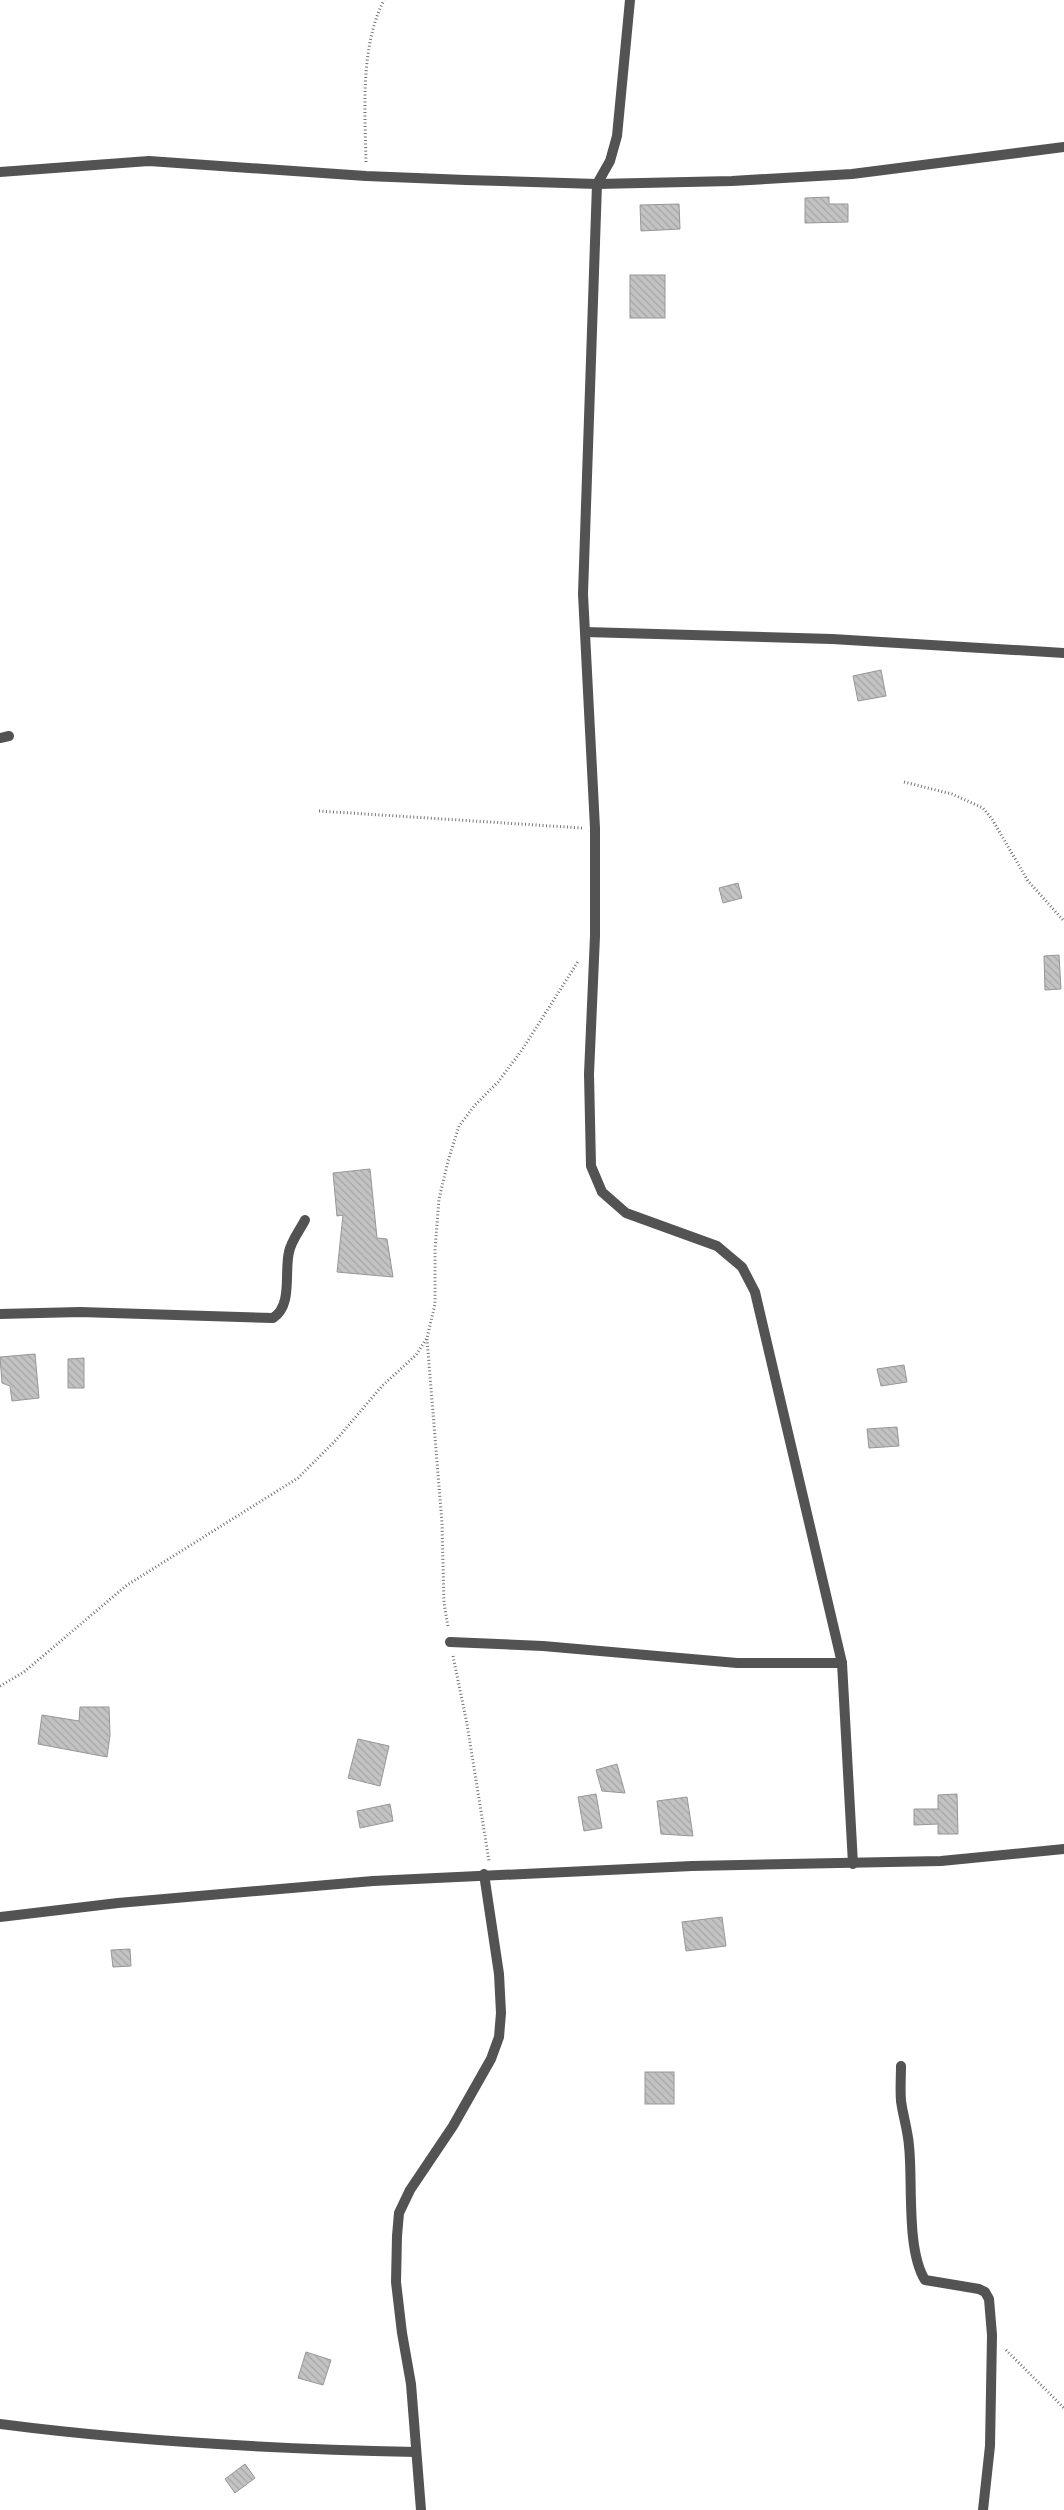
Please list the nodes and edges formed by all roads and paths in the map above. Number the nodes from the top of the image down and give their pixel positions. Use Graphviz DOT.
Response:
graph roads {
  1 [pos="384,0"];
  2 [pos="630,0"];
  3 [pos="1064,148"];
  4 [pos="0,172"];
  5 [pos="366,176"];
  6 [pos="598,184"];
  7 [pos="585,632"];
  8 [pos="1064,653"];
  9 [pos="904,782"];
  10 [pos="319,811"];
  11 [pos="595,828"];
  12 [pos="1064,921"];
  13 [pos="596,936"];
  14 [pos="305,1220"];
  15 [pos="0,1314"];
  16 [pos="427,1338"];
  17 [pos="450,1642"];
  18 [pos="842,1663"];
  19 [pos="0,1686"];
  20 [pos="1064,1848"];
  21 [pos="852,1864"];
  22 [pos="488,1874"];
  23 [pos="0,1917"];
  24 [pos="901,2066"];
  25 [pos="992,2335"];
  26 [pos="1064,2408"];
  27 [pos="0,2424"];
  28 [pos="416,2452"];
  29 [pos="421,2510"];
  30 [pos="983,2510"];
  1 -- 5 [label="path"];
  2 -- 6 [label="street"];
  3 -- 6 [label="street"];
  4 -- 5 [label="street"];
  5 -- 6 [label="street"];
  6 -- 7 [label="street"];
  7 -- 8 [label="street"];
  7 -- 11 [label="street"];
  9 -- 12 [label="path"];
  10 -- 11 [label="path"];
  11 -- 13 [label="street"];
  13 -- 16 [label="path"];
  13 -- 18 [label="street"];
  14 -- 15 [label="street"];
  16 -- 17 [label="path"];
  16 -- 19 [label="path"];
  17 -- 18 [label="street"];
  17 -- 22 [label="path"];
  18 -- 21 [label="street"];
  20 -- 21 [label="street"];
  21 -- 22 [label="street"];
  22 -- 23 [label="street"];
  22 -- 28 [label="street"];
  24 -- 25 [label="street"];
  25 -- 26 [label="path"];
  25 -- 30 [label="street"];
  27 -- 28 [label="street"];
  28 -- 29 [label="street"];
}
